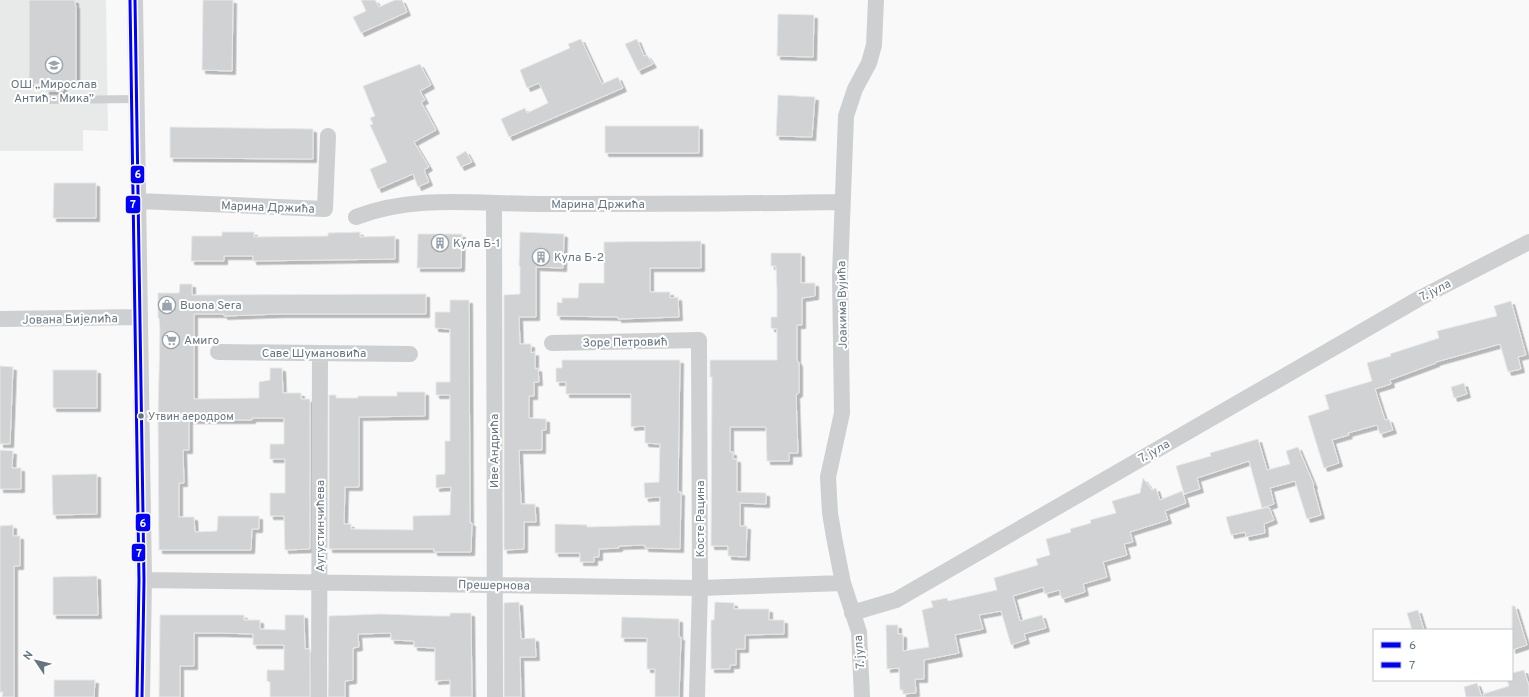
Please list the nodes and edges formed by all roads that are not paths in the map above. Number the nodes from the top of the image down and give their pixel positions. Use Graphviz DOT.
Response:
graph roads {
  1 [pos="135,0"];
  2 [pos="876,0"];
  3 [pos="136,99"];
  4 [pos="50,100"];
  5 [pos="328,136"];
  6 [pos="138,201"];
  7 [pos="842,202"];
  8 [pos="494,204"];
  9 [pos="356,217"];
  10 [pos="1529,242"];
  11 [pos="140,318"];
  12 [pos="0,319"];
  13 [pos="699,340"];
  14 [pos="552,343"];
  15 [pos="218,352"];
  16 [pos="320,354"];
  17 [pos="410,354"];
  18 [pos="144,580"];
  19 [pos="320,582"];
  20 [pos="843,582"];
  21 [pos="494,586"];
  22 [pos="700,588"];
  23 [pos="852,613"];
  24 [pos="142,697"];
  25 [pos="319,697"];
  26 [pos="495,697"];
  27 [pos="697,697"];
  28 [pos="862,697"];
  1 -- 3 [label="street"];
  2 -- 7 [label="street, Јоакима Вујића"];
  3 -- 4 [label="lane"];
  3 -- 6 [label="street"];
  5 -- 6 [label="street, Марина Држића"];
  6 -- 11 [label="street"];
  7 -- 8 [label="street, Марина Држића"];
  7 -- 20 [label="street, Јоакима Вујића"];
  8 -- 9 [label="street, Марина Држића"];
  8 -- 21 [label="street, Иве Андрића"];
  10 -- 23 [label="street, 7. јула"];
  11 -- 12 [label="street, Јована Бијелића"];
  11 -- 18 [label="street"];
  13 -- 14 [label="street, Зоре Петровић"];
  13 -- 22 [label="street, Косте Рацина"];
  15 -- 16 [label="street, Саве Шумановића"];
  16 -- 17 [label="street, Саве Шумановића"];
  16 -- 19 [label="street, Аугустинчићева"];
  18 -- 19 [label="street, Прешернова"];
  18 -- 24 [label="street"];
  19 -- 21 [label="street, Прешернова"];
  19 -- 25 [label="street, Аугустинчићева"];
  20 -- 22 [label="street, Прешернова"];
  20 -- 23 [label="street, Јоакима Вујића"];
  21 -- 22 [label="street, Прешернова"];
  21 -- 26 [label="street, Иве Андрића"];
  22 -- 27 [label="street, Косте Рацина"];
  23 -- 28 [label="street, 7. јула"];
}
